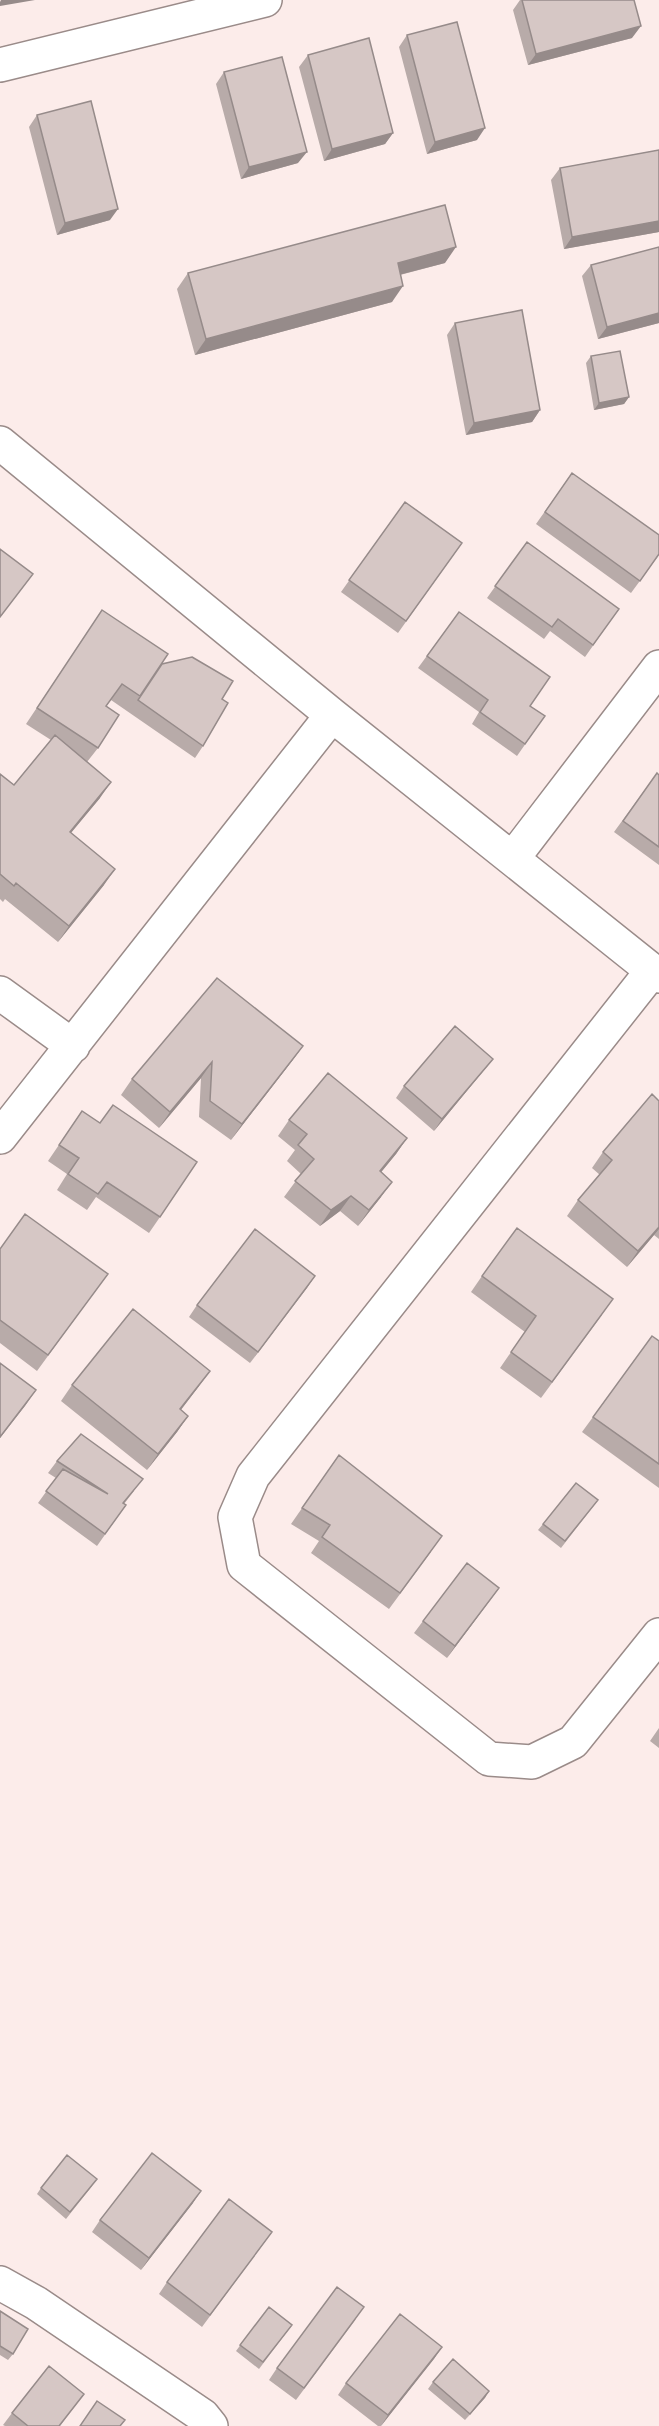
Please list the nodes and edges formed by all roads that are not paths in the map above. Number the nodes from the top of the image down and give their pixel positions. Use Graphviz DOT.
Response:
graph roads {
  1 [pos="265,0"];
  2 [pos="0,65"];
  3 [pos="0,443"];
  4 [pos="659,666"];
  5 [pos="332,715"];
  6 [pos="513,858"];
  7 [pos="656,974"];
  8 [pos="0,993"];
  9 [pos="73,1046"];
  10 [pos="0,1137"];
  11 [pos="659,1635"];
  12 [pos="0,2283"];
  13 [pos="211,2426"];
  1 -- 2 [label="street"];
  3 -- 5 [label="street"];
  4 -- 6 [label="street"];
  5 -- 6 [label="street"];
  5 -- 9 [label="street"];
  6 -- 7 [label="street"];
  7 -- 11 [label="street"];
  8 -- 9 [label="street"];
  9 -- 10 [label="street"];
  12 -- 13 [label="street"];
}
